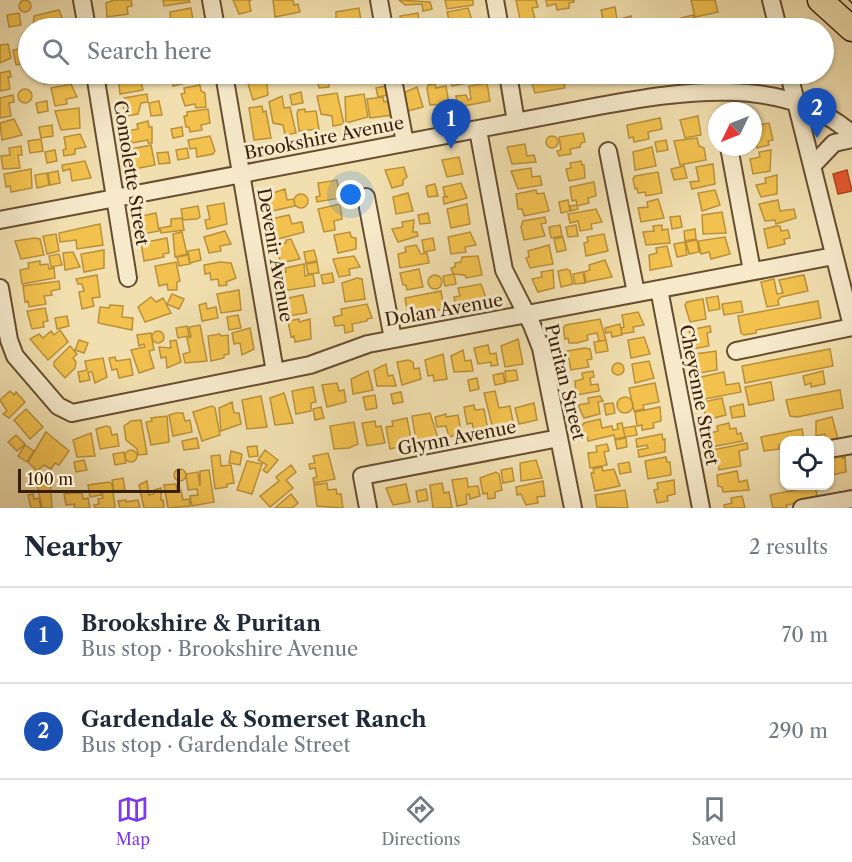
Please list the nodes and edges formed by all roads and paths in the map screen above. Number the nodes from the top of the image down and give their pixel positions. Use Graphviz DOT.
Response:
graph roads {
  1 [pos="82,0"];
  2 [pos="211,0"];
  3 [pos="379,0"];
  4 [pos="495,0"];
  5 [pos="771,0"];
  6 [pos="820,0"];
  7 [pos="85,18"];
  8 [pos="214,18"];
  9 [pos="382,18"];
  10 [pos="498,18"];
  11 [pos="776,18"];
  12 [pos="852,29"];
  13 [pos="97,84"];
  14 [pos="226,84"];
  15 [pos="394,84"];
  16 [pos="510,84"];
  17 [pos="792,84"];
  18 [pos="797,104"];
  19 [pos="516,122"];
  20 [pos="478,130"];
  21 [pos="852,134"];
  22 [pos="852,139"];
  23 [pos="405,143"];
  24 [pos="608,151"];
  25 [pos="731,156"];
  26 [pos="813,165"];
  27 [pos="241,174"];
  28 [pos="116,197"];
  29 [pos="366,197"];
  30 [pos="0,220"];
  31 [pos="834,256"];
  32 [pos="752,271"];
  33 [pos="128,278"];
  34 [pos="0,288"];
  35 [pos="659,289"];
  36 [pos="636,293"];
  37 [pos="526,314"];
  38 [pos="852,326"];
  39 [pos="393,339"];
  40 [pos="736,351"];
  41 [pos="275,372"];
  42 [pos="560,438"];
  43 [pos="852,445"];
  44 [pos="834,448"];
  45 [pos="852,499"];
  46 [pos="368,508"];
  47 [pos="573,508"];
  48 [pos="701,508"];
  49 [pos="802,508"];
  1 -- 7 [label="street"];
  2 -- 8 [label="street"];
  3 -- 9 [label="street"];
  4 -- 10 [label="street"];
  5 -- 11 [label="street"];
  6 -- 12 [label="highway"];
  13 -- 28 [label="street, Comolette Street"];
  14 -- 27 [label="street, Devenir Avenue"];
  15 -- 23 [label="street"];
  16 -- 19 [label="street"];
  17 -- 18 [label="street"];
  18 -- 19 [label="street, Brookshire Avenue"];
  18 -- 21 [label="street, Brookshire Avenue"];
  18 -- 26 [label="street"];
  19 -- 20 [label="street, Brookshire Avenue"];
  20 -- 23 [label="street, Brookshire Avenue"];
  20 -- 37 [label="street, Puritan Street"];
  22 -- 26 [label="street"];
  23 -- 27 [label="street, Brookshire Avenue"];
  24 -- 36 [label="street"];
  25 -- 32 [label="street"];
  26 -- 31 [label="street"];
  27 -- 28 [label="street, Brookshire Avenue"];
  27 -- 41 [label="street, Devenir Avenue"];
  28 -- 30 [label="street, Brookshire Avenue"];
  28 -- 33 [label="street, Comolette Street"];
  29 -- 39 [label="street"];
  31 -- 32 [label="street, Dolan Avenue"];
  31 -- 38 [label="street"];
  32 -- 35 [label="street, Dolan Avenue"];
  34 -- 41 [label="street, Dolan Avenue"];
  35 -- 36 [label="street, Dolan Avenue"];
  35 -- 48 [label="street, Cheyenne Street"];
  36 -- 37 [label="street, Dolan Avenue"];
  37 -- 39 [label="street, Dolan Avenue"];
  37 -- 42 [label="street, Puritan Street"];
  38 -- 40 [label="street"];
  39 -- 41 [label="street, Dolan Avenue"];
  42 -- 46 [label="street, Glynn Avenue"];
  42 -- 47 [label="street, Puritan Street"];
  43 -- 44 [label="street"];
  45 -- 49 [label="street"];
}
